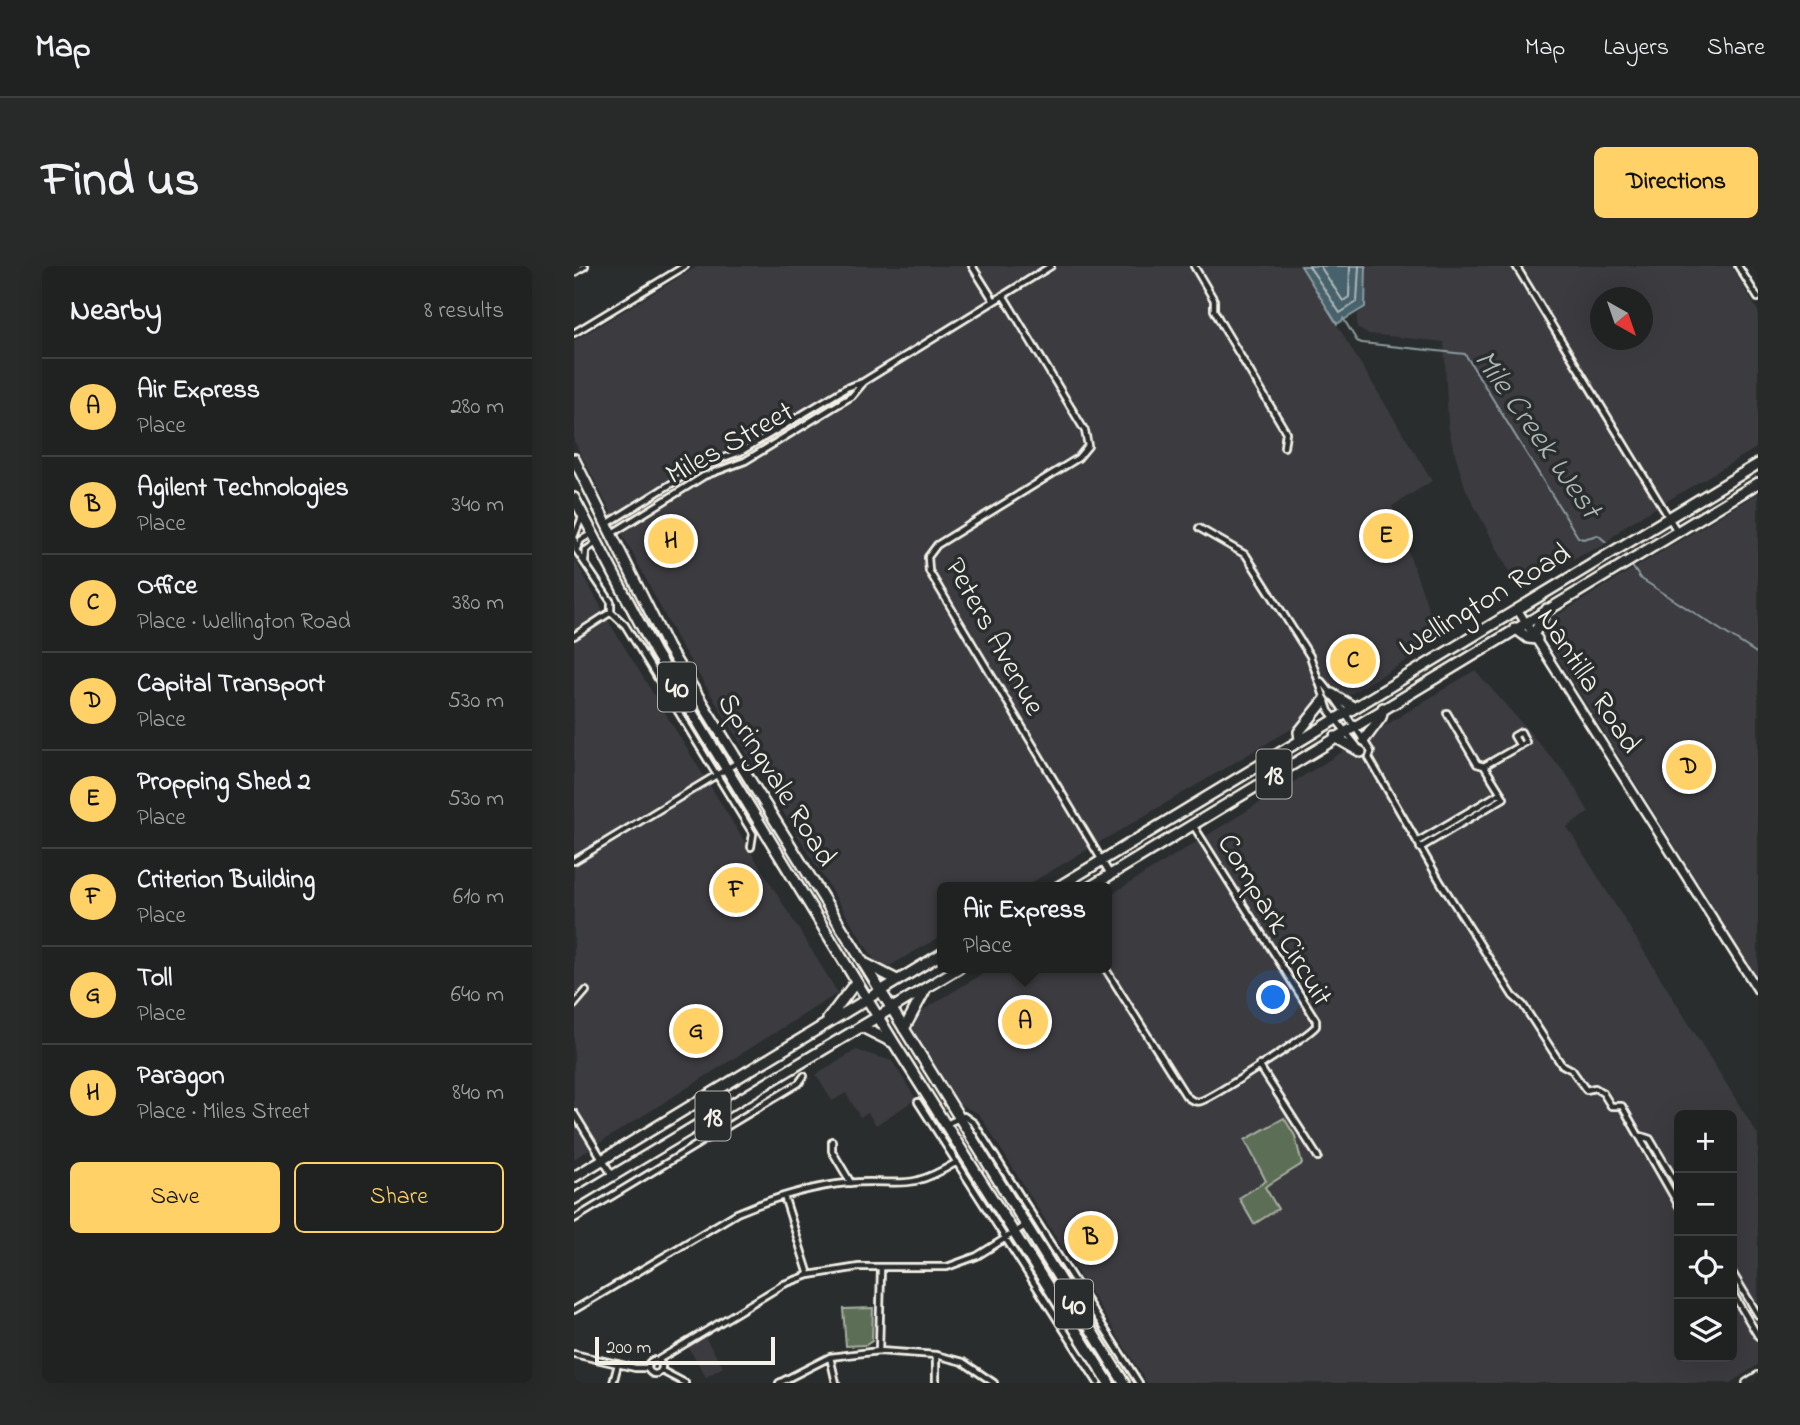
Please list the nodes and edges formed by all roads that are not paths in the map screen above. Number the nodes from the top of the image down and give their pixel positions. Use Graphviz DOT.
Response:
graph roads {
  1 [pos="585,266"];
  2 [pos="685,266"];
  3 [pos="972,266"];
  4 [pos="1051,266"];
  5 [pos="1194,266"];
  6 [pos="1516,266"];
  7 [pos="1738,266"];
  8 [pos="574,271"];
  9 [pos="1003,295"];
  10 [pos="1758,299"];
  11 [pos="994,301"];
  12 [pos="574,332"];
  13 [pos="863,382"];
  14 [pos="814,408"];
  15 [pos="819,416"];
  16 [pos="775,431"];
  17 [pos="780,439"];
  18 [pos="1284,447"];
  19 [pos="740,452"];
  20 [pos="574,459"];
  21 [pos="745,461"];
  22 [pos="1758,464"];
  23 [pos="1758,483"];
  24 [pos="574,498"];
  25 [pos="644,501"];
  26 [pos="649,510"];
  27 [pos="583,516"];
  28 [pos="1668,517"];
  29 [pos="1199,528"];
  30 [pos="608,529"];
  31 [pos="1677,531"];
  32 [pos="591,534"];
  33 [pos="596,543"];
  34 [pos="576,550"];
  35 [pos="585,562"];
  36 [pos="1517,609"];
  37 [pos="1547,609"];
  38 [pos="611,612"];
  39 [pos="965,614"];
  40 [pos="958,618"];
  41 [pos="1525,622"];
  42 [pos="1515,628"];
  43 [pos="574,636"];
  44 [pos="1535,636"];
  45 [pos="1321,681"];
  46 [pos="1328,698"];
  47 [pos="1353,707"];
  48 [pos="1383,708"];
  49 [pos="1447,713"];
  50 [pos="1339,716"];
  51 [pos="1350,728"];
  52 [pos="1335,737"];
  53 [pos="1300,740"];
  54 [pos="1364,740"];
  55 [pos="1520,746"];
  56 [pos="1365,755"];
  57 [pos="738,762"];
  58 [pos="1484,766"];
  59 [pos="727,769"];
  60 [pos="716,774"];
  61 [pos="1500,793"];
  62 [pos="1193,824"];
  63 [pos="1417,842"];
  64 [pos="751,847"];
  65 [pos="1420,848"];
  66 [pos="574,861"];
  67 [pos="1102,861"];
  68 [pos="1110,874"];
  69 [pos="1066,882"];
  70 [pos="1098,882"];
  71 [pos="937,957"];
  72 [pos="862,961"];
  73 [pos="951,973"];
  74 [pos="1108,973"];
  75 [pos="897,980"];
  76 [pos="856,982"];
  77 [pos="927,988"];
  78 [pos="1758,990"];
  79 [pos="586,991"];
  80 [pos="880,991"];
  81 [pos="867,999"];
  82 [pos="574,1005"];
  83 [pos="891,1009"];
  84 [pos="878,1017"];
  85 [pos="822,1026"];
  86 [pos="862,1027"];
  87 [pos="904,1029"];
  88 [pos="894,1043"];
  89 [pos="1259,1065"];
  90 [pos="804,1076"];
  91 [pos="930,1100"];
  92 [pos="918,1102"];
  93 [pos="925,1112"];
  94 [pos="574,1113"];
  95 [pos="956,1117"];
  96 [pos="946,1124"];
  97 [pos="1641,1136"];
  98 [pos="832,1141"];
  99 [pos="1318,1157"];
  100 [pos="603,1160"];
  101 [pos="957,1162"];
  102 [pos="612,1176"];
  103 [pos="574,1177"];
  104 [pos="1674,1180"];
  105 [pos="851,1183"];
  106 [pos="1672,1194"];
  107 [pos="784,1196"];
  108 [pos="1674,1197"];
  109 [pos="574,1199"];
  110 [pos="574,1219"];
  111 [pos="1025,1226"];
  112 [pos="1010,1235"];
  113 [pos="881,1269"];
  114 [pos="809,1275"];
  115 [pos="1737,1280"];
  116 [pos="1744,1292"];
  117 [pos="1737,1293"];
  118 [pos="1736,1299"];
  119 [pos="574,1310"];
  120 [pos="1758,1315"];
  121 [pos="1758,1336"];
  122 [pos="879,1351"];
  123 [pos="574,1354"];
  124 [pos="936,1355"];
  125 [pos="830,1357"];
  126 [pos="658,1360"];
  127 [pos="618,1364"];
  128 [pos="648,1368"];
  129 [pos="662,1371"];
  130 [pos="1098,1375"];
  131 [pos="1758,1376"];
  132 [pos="613,1383"];
  133 [pos="685,1383"];
  134 [pos="779,1383"];
  135 [pos="836,1383"];
  136 [pos="936,1383"];
  137 [pos="994,1383"];
  138 [pos="1098,1383"];
  139 [pos="1109,1383"];
  140 [pos="1124,1383"];
  141 [pos="1139,1383"];
  142 [pos="1747,1383"];
  1 -- 8 [label="street"];
  2 -- 12 [label="street"];
  3 -- 11 [label="street"];
  4 -- 9 [label="street, Miles Street"];
  5 -- 18 [label="street"];
  6 -- 28 [label="street"];
  7 -- 10 [label="street"];
  9 -- 11 [label="street, Miles Street"];
  9 -- 40 [label="street, Peters Avenue"];
  11 -- 13 [label="street, Miles Street"];
  13 -- 14 [label="street, Miles Street"];
  13 -- 15 [label="street, Miles Street"];
  14 -- 15 [label="street"];
  14 -- 16 [label="street, Miles Street"];
  15 -- 17 [label="street, Miles Street"];
  16 -- 17 [label="street"];
  16 -- 19 [label="street, Miles Street"];
  17 -- 21 [label="street, Miles Street"];
  19 -- 21 [label="street"];
  19 -- 25 [label="street, Miles Street"];
  20 -- 30 [label="highway, Springvale Road / 40"];
  21 -- 26 [label="street, Miles Street"];
  22 -- 28 [label="highway, Wellington Road / 18"];
  23 -- 31 [label="highway, Wellington Road / 18"];
  24 -- 27 [label="highway, Springvale Road / 40"];
  25 -- 26 [label="street"];
  25 -- 30 [label="street, Miles Street"];
  26 -- 30 [label="street, Miles Street"];
  27 -- 32 [label="highway, Springvale Road / 40"];
  27 -- 34 [label="street"];
  28 -- 31 [label="street"];
  28 -- 36 [label="highway, Wellington Road / 18"];
  29 -- 45 [label="street"];
  30 -- 32 [label="highway"];
  30 -- 33 [label="highway"];
  30 -- 57 [label="highway, Springvale Road / 40"];
  31 -- 37 [label="highway, Wellington Road / 18"];
  32 -- 33 [label="highway, Springvale Road / 40"];
  32 -- 34 [label="street"];
  33 -- 35 [label="street"];
  33 -- 59 [label="highway, Springvale Road / 40"];
  34 -- 35 [label="street, Springvale Road"];
  35 -- 38 [label="street, Springvale Road"];
  36 -- 41 [label="street, Nantilla Road"];
  36 -- 47 [label="highway, Wellington Road / 18"];
  37 -- 41 [label="highway, Wellington Road / 18"];
  37 -- 44 [label="highway"];
  38 -- 43 [label="street"];
  38 -- 60 [label="street, Springvale Road"];
  39 -- 40 [label="street"];
  40 -- 67 [label="street, Peters Avenue"];
  41 -- 42 [label="highway, Wellington Road / 18"];
  41 -- 44 [label="street, Nantilla Road"];
  42 -- 44 [label="highway"];
  42 -- 48 [label="highway, Wellington Road / 18"];
  44 -- 78 [label="street, Nantilla Road"];
  45 -- 46 [label="street"];
  45 -- 46 [label="street"];
  46 -- 47 [label="highway"];
  46 -- 50 [label="street"];
  46 -- 50 [label="street"];
  46 -- 53 [label="highway"];
  47 -- 50 [label="highway, Wellington Road / 18"];
  48 -- 51 [label="highway, Wellington Road / 18"];
  48 -- 54 [label="highway"];
  49 -- 58 [label="street"];
  50 -- 51 [label="street"];
  50 -- 51 [label="street"];
  50 -- 53 [label="highway, Wellington Road / 18"];
  51 -- 52 [label="highway, Wellington Road / 18"];
  51 -- 54 [label="street"];
  51 -- 56 [label="street"];
  52 -- 56 [label="highway"];
  52 -- 62 [label="highway, Wellington Road / 18"];
  53 -- 67 [label="highway, Wellington Road / 18"];
  54 -- 56 [label="street"];
  55 -- 58 [label="street"];
  56 -- 63 [label="street"];
  57 -- 59 [label="street"];
  57 -- 72 [label="highway, Springvale Road / 40"];
  58 -- 61 [label="street"];
  59 -- 60 [label="street"];
  59 -- 76 [label="highway, Springvale Road / 40"];
  60 -- 64 [label="street, Springvale Road"];
  60 -- 66 [label="street"];
  61 -- 63 [label="street"];
  61 -- 65 [label="street"];
  62 -- 68 [label="highway, Wellington Road / 18"];
  62 -- 89 [label="street, Compark Circuit"];
  63 -- 65 [label="street"];
  65 -- 97 [label="street"];
  67 -- 68 [label="street, Peters Avenue"];
  67 -- 69 [label="highway, Wellington Road / 18"];
  68 -- 70 [label="highway, Wellington Road / 18"];
  71 -- 75 [label="highway, 18"];
  72 -- 75 [label="highway"];
  72 -- 80 [label="highway, Springvale Road / 40"];
  73 -- 77 [label="highway, 18"];
  74 -- 89 [label="street, Compark Circuit"];
  75 -- 80 [label="highway, 18"];
  76 -- 81 [label="highway, Springvale Road / 40"];
  76 -- 85 [label="highway"];
  77 -- 83 [label="highway, 18"];
  77 -- 87 [label="highway"];
  79 -- 82 [label="street"];
  80 -- 81 [label="highway, 18"];
  80 -- 83 [label="highway, Springvale Road / 40"];
  81 -- 84 [label="highway, Springvale Road / 40"];
  81 -- 85 [label="highway, 18"];
  83 -- 84 [label="highway, 18"];
  83 -- 87 [label="highway, Springvale Road / 40"];
  84 -- 86 [label="highway, 18"];
  84 -- 88 [label="highway, Springvale Road / 40"];
  85 -- 100 [label="highway, 18"];
  86 -- 88 [label="highway"];
  86 -- 102 [label="highway, 18"];
  87 -- 95 [label="highway, Springvale Road / 40"];
  88 -- 91 [label="highway, Springvale Road / 40"];
  89 -- 99 [label="street"];
  90 -- 110 [label="street"];
  91 -- 93 [label="street"];
  91 -- 96 [label="highway, Springvale Road / 40"];
  92 -- 93 [label="street"];
  93 -- 101 [label="street"];
  94 -- 100 [label="street"];
  95 -- 96 [label="street"];
  95 -- 111 [label="highway, Springvale Road / 40"];
  95 -- 141 [label="street"];
  96 -- 112 [label="highway, Springvale Road / 40"];
  97 -- 104 [label="street"];
  97 -- 106 [label="street"];
  98 -- 105 [label="street"];
  100 -- 102 [label="street"];
  100 -- 103 [label="highway, 18"];
  101 -- 105 [label="street"];
  101 -- 112 [label="street"];
  102 -- 109 [label="highway, 18"];
  105 -- 107 [label="street"];
  106 -- 108 [label="street"];
  107 -- 114 [label="street"];
  107 -- 119 [label="street"];
  111 -- 112 [label="street"];
  111 -- 140 [label="highway, Springvale Road / 40"];
  112 -- 113 [label="street"];
  112 -- 130 [label="highway, Springvale Road / 40"];
  113 -- 114 [label="street"];
  113 -- 122 [label="street"];
  114 -- 126 [label="street"];
  115 -- 116 [label="street"];
  116 -- 117 [label="street"];
  116 -- 120 [label="street"];
  118 -- 121 [label="street"];
  122 -- 124 [label="street"];
  122 -- 125 [label="street"];
  123 -- 127 [label="street"];
  124 -- 136 [label="street"];
  124 -- 137 [label="street"];
  125 -- 134 [label="street"];
  125 -- 135 [label="street"];
  126 -- 128 [label="street"];
  126 -- 129 [label="street"];
  127 -- 128 [label="street"];
  127 -- 132 [label="street"];
  128 -- 129 [label="street"];
  129 -- 133 [label="street"];
  130 -- 138 [label="street"];
  130 -- 139 [label="highway, Springvale Road / 40"];
  131 -- 142 [label="street"];
}
